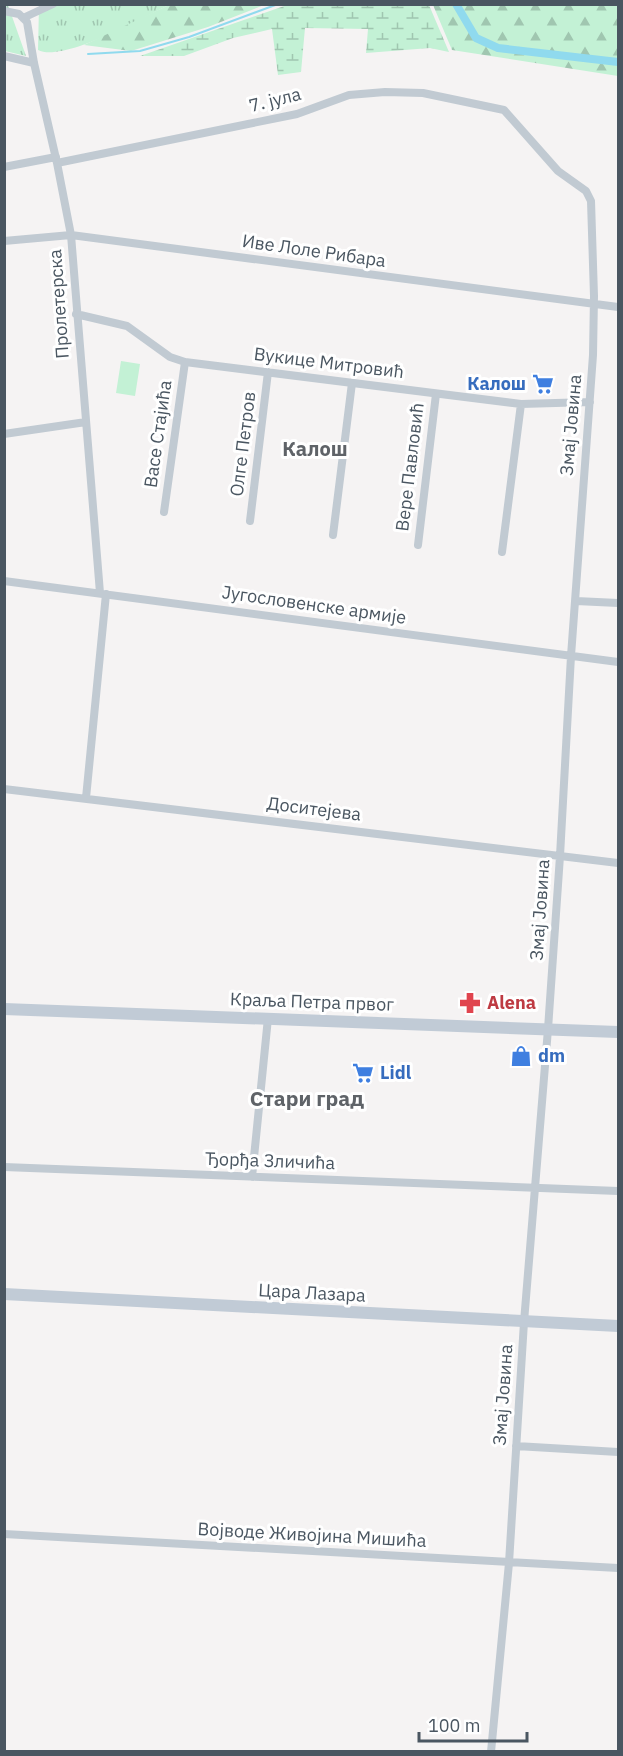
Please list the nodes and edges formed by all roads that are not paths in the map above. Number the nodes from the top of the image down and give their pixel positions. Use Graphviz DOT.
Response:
graph roads {
  1 [pos="52,4"];
  2 [pos="4,11"];
  3 [pos="23,18"];
  4 [pos="4,56"];
  5 [pos="34,63"];
  6 [pos="500,108"];
  7 [pos="57,160"];
  8 [pos="4,167"];
  9 [pos="70,235"];
  10 [pos="4,241"];
  11 [pos="594,304"];
  12 [pos="618,307"];
  13 [pos="76,314"];
  14 [pos="185,362"];
  15 [pos="268,372"];
  16 [pos="352,383"];
  17 [pos="436,394"];
  18 [pos="590,402"];
  19 [pos="521,404"];
  20 [pos="86,422"];
  21 [pos="4,434"];
  22 [pos="164,512"];
  23 [pos="250,520"];
  24 [pos="333,535"];
  25 [pos="417,545"];
  26 [pos="502,552"];
  27 [pos="4,581"];
  28 [pos="103,593"];
  29 [pos="576,601"];
  30 [pos="618,603"];
  31 [pos="570,656"];
  32 [pos="618,662"];
  33 [pos="4,789"];
  34 [pos="86,798"];
  35 [pos="560,856"];
  36 [pos="618,863"];
  37 [pos="4,1009"];
  38 [pos="268,1018"];
  39 [pos="548,1029"];
  40 [pos="618,1032"];
  41 [pos="4,1167"];
  42 [pos="252,1177"];
  43 [pos="535,1187"];
  44 [pos="618,1191"];
  45 [pos="4,1294"];
  46 [pos="524,1322"];
  47 [pos="618,1326"];
  48 [pos="516,1446"];
  49 [pos="618,1452"];
  50 [pos="4,1534"];
  51 [pos="509,1563"];
  52 [pos="618,1568"];
  53 [pos="491,1752"];
  1 -- 3 [label="street"];
  2 -- 3 [label="street"];
  3 -- 5 [label="street, Пролетерска"];
  4 -- 5 [label="street"];
  5 -- 7 [label="street, Пролетерска"];
  6 -- 7 [label="street, 7. јула"];
  6 -- 11 [label="street, Змај Јовина"];
  7 -- 8 [label="street, 7. јула"];
  7 -- 9 [label="street, Пролетерска"];
  9 -- 10 [label="street, Иве Лоле Рибара"];
  9 -- 11 [label="street, Иве Лоле Рибара"];
  9 -- 13 [label="street, Пролетерска"];
  11 -- 12 [label="street, Иве Лоле Рибара"];
  11 -- 18 [label="street, Змај Јовина"];
  13 -- 14 [label="street, Вукице Митровић"];
  13 -- 20 [label="street, Пролетерска"];
  14 -- 15 [label="street, Вукице Митровић"];
  14 -- 22 [label="street, Васе Стајића"];
  15 -- 16 [label="street, Вукице Митровић"];
  15 -- 23 [label="street, Олге Петров"];
  16 -- 17 [label="street, Вукице Митровић"];
  16 -- 24 [label="street"];
  17 -- 19 [label="street, Вукице Митровић"];
  17 -- 25 [label="street, Вере Павловић"];
  18 -- 19 [label="street, Вукице Митровић"];
  18 -- 29 [label="street, Змај Јовина"];
  19 -- 26 [label="street"];
  20 -- 21 [label="street"];
  20 -- 28 [label="street, Пролетерска"];
  27 -- 28 [label="street, Југословенске армије"];
  28 -- 31 [label="street, Југословенске армије"];
  28 -- 34 [label="street, Пролетерска"];
  29 -- 30 [label="street"];
  29 -- 31 [label="street, Змај Јовина"];
  31 -- 32 [label="street, Југословенске армије"];
  31 -- 35 [label="street, Змај Јовина"];
  33 -- 34 [label="street, Доситејева"];
  34 -- 35 [label="street, Доситејева"];
  35 -- 36 [label="street, Доситејева"];
  35 -- 39 [label="street, Змај Јовина"];
  37 -- 38 [label="main road, Краља Петра првог"];
  38 -- 39 [label="main road, Краља Петра првог"];
  38 -- 42 [label="street"];
  39 -- 40 [label="main road, Краља Петра првог"];
  39 -- 43 [label="street, Змај Јовина"];
  41 -- 42 [label="street, Ђорђа Зличића"];
  42 -- 43 [label="street, Ђорђа Зличића"];
  43 -- 44 [label="street, Ђорђа Зличића"];
  43 -- 46 [label="street, Змај Јовина"];
  45 -- 46 [label="main road, Цара Лазара"];
  46 -- 47 [label="main road, Цара Лазара"];
  46 -- 48 [label="street, Змај Јовина"];
  48 -- 49 [label="street"];
  48 -- 51 [label="street, Змај Јовина"];
  50 -- 51 [label="street, Војводе Живојина Мишића"];
  51 -- 52 [label="street, Војводе Живојина Мишића"];
  51 -- 53 [label="street, Змај Јовина"];
}
